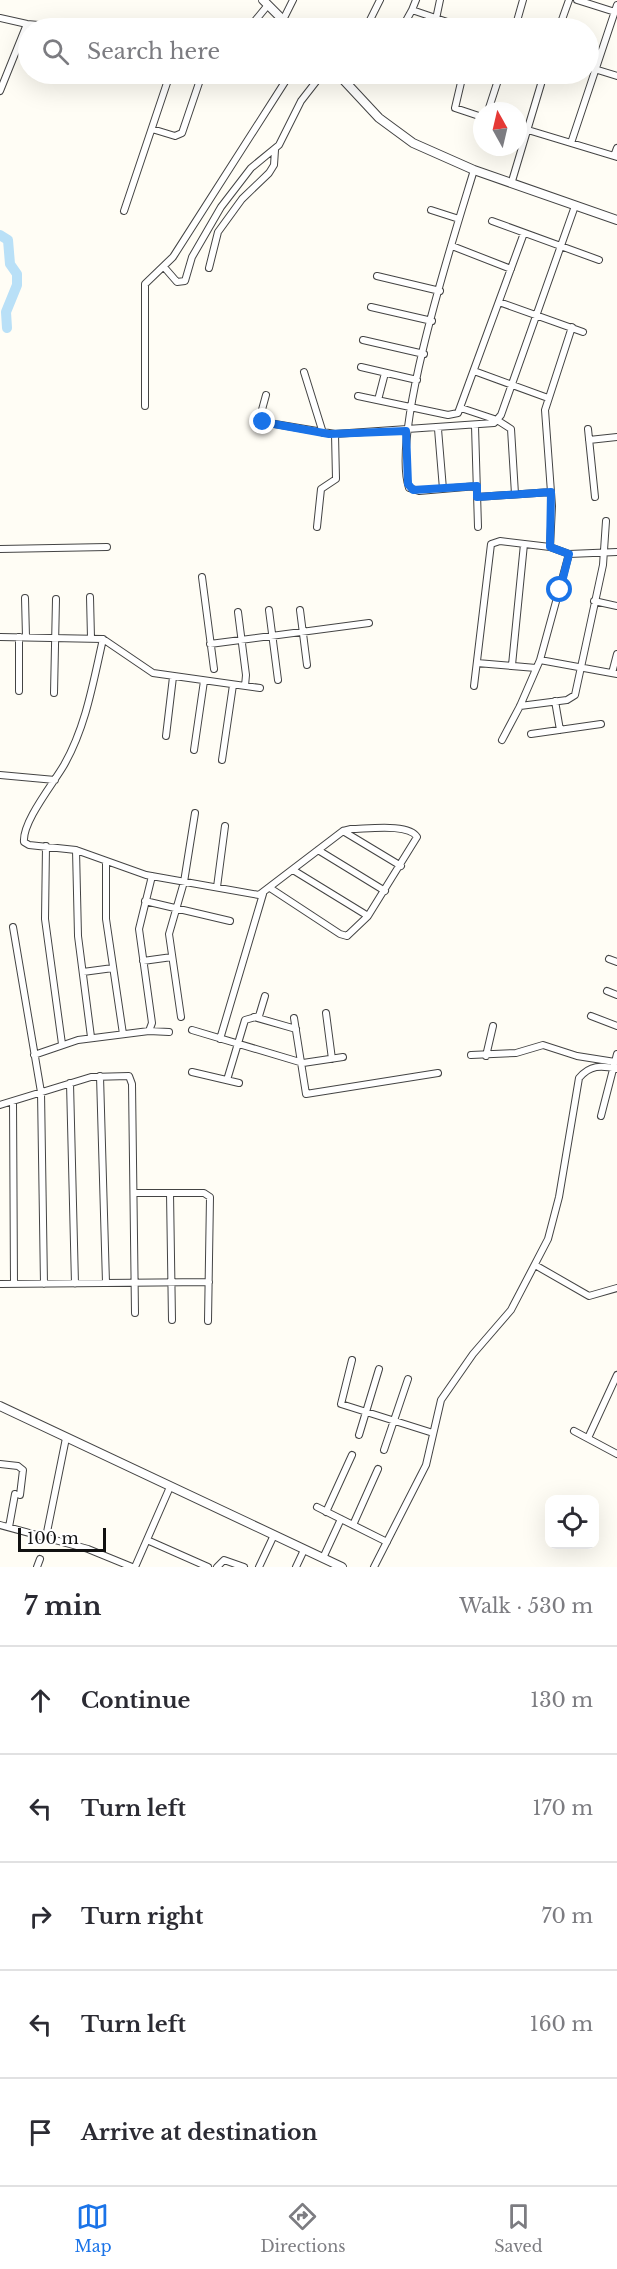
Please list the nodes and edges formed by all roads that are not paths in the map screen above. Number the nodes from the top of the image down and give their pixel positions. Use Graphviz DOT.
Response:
graph roads {
  1 [pos="293,0"];
  2 [pos="380,0"];
  3 [pos="416,0"];
  4 [pos="440,0"];
  5 [pos="523,0"];
  6 [pos="569,0"];
  7 [pos="577,0"];
  8 [pos="265,2"];
  9 [pos="616,8"];
  10 [pos="412,10"];
  11 [pos="0,18"];
  12 [pos="255,18"];
  13 [pos="281,18"];
  14 [pos="284,18"];
  15 [pos="371,18"];
  16 [pos="408,18"];
  17 [pos="433,18"];
  18 [pos="436,18"];
  19 [pos="518,18"];
  20 [pos="563,18"];
  21 [pos="18,22"];
  22 [pos="18,46"];
  23 [pos="599,50"];
  24 [pos="599,70"];
  25 [pos="617,76"];
  26 [pos="167,84"];
  27 [pos="199,84"];
  28 [pos="283,84"];
  29 [pos="314,84"];
  30 [pos="347,84"];
  31 [pos="461,84"];
  32 [pos="497,84"];
  33 [pos="541,84"];
  34 [pos="587,84"];
  35 [pos="0,91"];
  36 [pos="491,102"];
  37 [pos="473,114"];
  38 [pos="152,129"];
  39 [pos="528,129"];
  40 [pos="571,142"];
  41 [pos="617,148"];
  42 [pos="275,150"];
  43 [pos="615,157"];
  44 [pos="474,170"];
  45 [pos="512,181"];
  46 [pos="575,207"];
  47 [pos="431,210"];
  48 [pos="124,211"];
  49 [pos="459,219"];
  50 [pos="617,220"];
  51 [pos="492,221"];
  52 [pos="524,233"];
  53 [pos="452,246"];
  54 [pos="561,246"];
  55 [pos="598,260"];
  56 [pos="164,267"];
  57 [pos="209,268"];
  58 [pos="511,269"];
  59 [pos="377,276"];
  60 [pos="440,291"];
  61 [pos="499,302"];
  62 [pos="371,307"];
  63 [pos="536,315"];
  64 [pos="432,321"];
  65 [pos="572,327"];
  66 [pos="583,332"];
  67 [pos="363,340"];
  68 [pos="424,354"];
  69 [pos="361,368"];
  70 [pos="474,371"];
  71 [pos="304,372"];
  72 [pos="385,373"];
  73 [pos="417,381"];
  74 [pos="512,384"];
  75 [pos="267,396"];
  76 [pos="358,396"];
  77 [pos="548,398"];
  78 [pos="378,400"];
  79 [pos="145,406"];
  80 [pos="411,407"];
  81 [pos="461,408"];
  82 [pos="498,420"];
  83 [pos="475,426"];
  84 [pos="438,429"];
  85 [pos="588,429"];
  86 [pos="406,431"];
  87 [pos="323,433"];
  88 [pos="335,434"];
  89 [pos="617,436"];
  90 [pos="589,440"];
  91 [pos="477,486"];
  92 [pos="443,489"];
  93 [pos="551,492"];
  94 [pos="514,494"];
  95 [pos="477,497"];
  96 [pos="595,497"];
  97 [pos="606,521"];
  98 [pos="317,527"];
  99 [pos="478,527"];
  100 [pos="524,544"];
  101 [pos="106,547"];
  102 [pos="550,547"];
  103 [pos="0,549"];
  104 [pos="605,552"];
  105 [pos="617,552"];
  106 [pos="569,554"];
  107 [pos="202,577"];
  108 [pos="90,597"];
  109 [pos="26,598"];
  110 [pos="56,598"];
  111 [pos="594,601"];
  112 [pos="617,606"];
  113 [pos="269,610"];
  114 [pos="300,610"];
  115 [pos="238,612"];
  116 [pos="369,623"];
  117 [pos="303,632"];
  118 [pos="273,636"];
  119 [pos="0,637"];
  120 [pos="22,637"];
  121 [pos="56,637"];
  122 [pos="91,638"];
  123 [pos="103,639"];
  124 [pos="242,640"];
  125 [pos="210,644"];
  126 [pos="617,654"];
  127 [pos="540,660"];
  128 [pos="477,663"];
  129 [pos="512,665"];
  130 [pos="307,666"];
  131 [pos="536,668"];
  132 [pos="579,668"];
  133 [pos="214,669"];
  134 [pos="614,674"];
  135 [pos="173,677"];
  136 [pos="278,680"];
  137 [pos="204,681"];
  138 [pos="232,685"];
  139 [pos="244,686"];
  140 [pos="474,686"];
  141 [pos="260,688"];
  142 [pos="19,690"];
  143 [pos="54,693"];
  144 [pos="555,701"];
  145 [pos="520,706"];
  146 [pos="601,724"];
  147 [pos="560,730"];
  148 [pos="531,734"];
  149 [pos="166,736"];
  150 [pos="501,740"];
  151 [pos="194,750"];
  152 [pos="222,760"];
  153 [pos="0,775"];
  154 [pos="55,780"];
  155 [pos="195,813"];
  156 [pos="225,826"];
  157 [pos="343,831"];
  158 [pos="46,846"];
  159 [pos="76,850"];
  160 [pos="318,850"];
  161 [pos="106,861"];
  162 [pos="400,866"];
  163 [pos="293,870"];
  164 [pos="152,876"];
  165 [pos="184,882"];
  166 [pos="217,887"];
  167 [pos="270,888"];
  168 [pos="385,891"];
  169 [pos="263,894"];
  170 [pos="145,901"];
  171 [pos="175,910"];
  172 [pos="368,916"];
  173 [pos="230,921"];
  174 [pos="13,927"];
  175 [pos="172,957"];
  176 [pos="609,959"];
  177 [pos="143,961"];
  178 [pos="617,962"];
  179 [pos="113,968"];
  180 [pos="83,972"];
  181 [pos="607,991"];
  182 [pos="617,995"];
  183 [pos="265,996"];
  184 [pos="326,1013"];
  185 [pos="591,1016"];
  186 [pos="181,1017"];
  187 [pos="254,1017"];
  188 [pos="294,1017"];
  189 [pos="493,1026"];
  190 [pos="617,1026"];
  191 [pos="296,1029"];
  192 [pos="150,1030"];
  193 [pos="192,1030"];
  194 [pos="169,1032"];
  195 [pos="123,1034"];
  196 [pos="91,1037"];
  197 [pos="220,1039"];
  198 [pos="62,1044"];
  199 [pos="238,1044"];
  200 [pos="617,1054"];
  201 [pos="34,1055"];
  202 [pos="471,1055"];
  203 [pos="486,1056"];
  204 [pos="343,1057"];
  205 [pos="332,1059"];
  206 [pos="302,1063"];
  207 [pos="615,1066"];
  208 [pos="192,1072"];
  209 [pos="438,1073"];
  210 [pos="100,1076"];
  211 [pos="227,1080"];
  212 [pos="70,1083"];
  213 [pos="239,1083"];
  214 [pos="41,1092"];
  215 [pos="13,1101"];
  216 [pos="0,1106"];
  217 [pos="601,1116"];
  218 [pos="134,1193"];
  219 [pos="170,1193"];
  220 [pos="535,1265"];
  221 [pos="209,1282"];
  222 [pos="106,1283"];
  223 [pos="135,1283"];
  224 [pos="172,1283"];
  225 [pos="0,1284"];
  226 [pos="14,1284"];
  227 [pos="44,1284"];
  228 [pos="75,1284"];
  229 [pos="617,1288"];
  230 [pos="135,1313"];
  231 [pos="172,1320"];
  232 [pos="208,1321"];
  233 [pos="352,1360"];
  234 [pos="379,1369"];
  235 [pos="617,1376"];
  236 [pos="408,1379"];
  237 [pos="0,1406"];
  238 [pos="367,1413"];
  239 [pos="395,1421"];
  240 [pos="574,1431"];
  241 [pos="433,1433"];
  242 [pos="359,1435"];
  243 [pos="588,1438"];
  244 [pos="65,1444"];
  245 [pos="384,1450"];
  246 [pos="617,1454"];
  247 [pos="352,1455"];
  248 [pos="0,1464"];
  249 [pos="378,1469"];
  250 [pos="167,1494"];
  251 [pos="317,1507"];
  252 [pos="326,1512"];
  253 [pos="341,1519"];
  254 [pos="0,1525"];
  255 [pos="353,1525"];
  256 [pos="9,1527"];
  257 [pos="274,1535"];
  258 [pos="46,1537"];
  259 [pos="147,1540"];
  260 [pos="387,1542"];
  261 [pos="304,1550"];
  262 [pos="323,1558"];
  263 [pos="40,1559"];
  264 [pos="37,1567"];
  265 [pos="134,1567"];
  266 [pos="208,1567"];
  267 [pos="217,1567"];
  268 [pos="244,1567"];
  269 [pos="259,1567"];
  270 [pos="296,1567"];
  271 [pos="342,1567"];
  272 [pos="374,1567"];
  1 -- 14 [label="street"];
  2 -- 15 [label="street"];
  3 -- 10 [label="street"];
  4 -- 18 [label="street"];
  5 -- 19 [label="street"];
  6 -- 20 [label="street"];
  7 -- 9 [label="street"];
  8 -- 12 [label="street"];
  8 -- 13 [label="street"];
  9 -- 23 [label="street"];
  10 -- 16 [label="street"];
  10 -- 17 [label="street"];
  11 -- 21 [label="street"];
  22 -- 35 [label="street"];
  24 -- 25 [label="street"];
  26 -- 38 [label="street"];
  27 -- 38 [label="street"];
  28 -- 56 [label="street"];
  29 -- 42 [label="street"];
  30 -- 44 [label="street"];
  31 -- 37 [label="street"];
  32 -- 36 [label="street"];
  33 -- 39 [label="street"];
  34 -- 40 [label="street"];
  38 -- 48 [label="street"];
  39 -- 40 [label="street"];
  39 -- 45 [label="street"];
  40 -- 43 [label="street"];
  41 -- 43 [label="street"];
  42 -- 56 [label="street"];
  42 -- 57 [label="street"];
  44 -- 45 [label="street"];
  44 -- 49 [label="street"];
  45 -- 46 [label="street"];
  46 -- 50 [label="street"];
  46 -- 54 [label="street"];
  47 -- 49 [label="street"];
  49 -- 53 [label="street"];
  51 -- 52 [label="street"];
  52 -- 54 [label="street"];
  52 -- 58 [label="street"];
  53 -- 58 [label="street"];
  53 -- 60 [label="street"];
  54 -- 55 [label="street"];
  54 -- 63 [label="street"];
  56 -- 79 [label="street"];
  58 -- 61 [label="street"];
  59 -- 60 [label="street"];
  60 -- 64 [label="street"];
  61 -- 63 [label="street"];
  61 -- 70 [label="street"];
  62 -- 64 [label="street"];
  63 -- 65 [label="street"];
  63 -- 74 [label="street"];
  64 -- 68 [label="street"];
  65 -- 66 [label="street"];
  65 -- 77 [label="street"];
  67 -- 68 [label="street"];
  68 -- 73 [label="street"];
  69 -- 72 [label="street"];
  70 -- 74 [label="street"];
  70 -- 81 [label="street"];
  71 -- 87 [label="street"];
  72 -- 73 [label="street"];
  72 -- 78 [label="street"];
  73 -- 80 [label="street"];
  74 -- 77 [label="street"];
  74 -- 82 [label="street"];
  75 -- 87 [label="street"];
  76 -- 78 [label="street"];
  77 -- 93 [label="street"];
  78 -- 80 [label="street"];
  80 -- 81 [label="street"];
  80 -- 86 [label="street"];
  81 -- 82 [label="street"];
  82 -- 83 [label="street"];
  82 -- 94 [label="street"];
  83 -- 84 [label="street"];
  83 -- 91 [label="street"];
  84 -- 86 [label="street"];
  84 -- 92 [label="street"];
  85 -- 90 [label="street"];
  86 -- 88 [label="street"];
  86 -- 92 [label="street"];
  87 -- 88 [label="street"];
  88 -- 98 [label="street"];
  89 -- 90 [label="street"];
  90 -- 96 [label="street"];
  91 -- 92 [label="street"];
  91 -- 95 [label="street"];
  93 -- 94 [label="street"];
  93 -- 102 [label="street"];
  94 -- 95 [label="street"];
  95 -- 99 [label="street"];
  97 -- 104 [label="street"];
  100 -- 102 [label="street"];
  100 -- 128 [label="street"];
  100 -- 129 [label="street"];
  101 -- 103 [label="street"];
  102 -- 106 [label="street"];
  104 -- 105 [label="street"];
  104 -- 106 [label="street"];
  104 -- 111 [label="street"];
  106 -- 127 [label="street"];
  107 -- 125 [label="street"];
  108 -- 122 [label="street"];
  109 -- 120 [label="street"];
  110 -- 121 [label="street"];
  111 -- 112 [label="street"];
  111 -- 132 [label="street"];
  113 -- 118 [label="street"];
  114 -- 117 [label="street"];
  115 -- 124 [label="street"];
  116 -- 117 [label="street"];
  117 -- 118 [label="street"];
  117 -- 130 [label="street"];
  118 -- 124 [label="street"];
  118 -- 136 [label="street"];
  119 -- 120 [label="street"];
  120 -- 121 [label="street"];
  120 -- 142 [label="street"];
  121 -- 122 [label="street"];
  121 -- 143 [label="street"];
  122 -- 123 [label="street"];
  123 -- 135 [label="street"];
  123 -- 154 [label="street"];
  124 -- 125 [label="street"];
  124 -- 139 [label="street"];
  125 -- 133 [label="street"];
  126 -- 134 [label="street"];
  127 -- 131 [label="street"];
  127 -- 132 [label="street"];
  128 -- 129 [label="street"];
  128 -- 140 [label="street"];
  129 -- 131 [label="street"];
  131 -- 145 [label="street"];
  132 -- 134 [label="street"];
  132 -- 144 [label="street"];
  135 -- 137 [label="street"];
  135 -- 149 [label="street"];
  137 -- 138 [label="street"];
  137 -- 151 [label="street"];
  138 -- 139 [label="street"];
  138 -- 152 [label="street"];
  139 -- 141 [label="street"];
  144 -- 145 [label="street"];
  144 -- 147 [label="street"];
  145 -- 150 [label="street"];
  146 -- 147 [label="street"];
  147 -- 148 [label="street"];
  153 -- 154 [label="street"];
  154 -- 158 [label="street"];
  155 -- 165 [label="street"];
  156 -- 166 [label="street"];
  157 -- 160 [label="street"];
  157 -- 162 [label="street"];
  157 -- 162 [label="street"];
  158 -- 159 [label="street"];
  158 -- 198 [label="street"];
  159 -- 161 [label="street"];
  159 -- 180 [label="street"];
  160 -- 163 [label="street"];
  160 -- 168 [label="street"];
  161 -- 164 [label="street"];
  161 -- 179 [label="street"];
  162 -- 168 [label="street"];
  163 -- 167 [label="street"];
  163 -- 172 [label="street"];
  164 -- 165 [label="street"];
  164 -- 170 [label="street"];
  165 -- 166 [label="street"];
  165 -- 171 [label="street"];
  166 -- 169 [label="street"];
  167 -- 169 [label="street"];
  167 -- 172 [label="street"];
  168 -- 172 [label="street"];
  169 -- 197 [label="street"];
  170 -- 171 [label="street"];
  170 -- 177 [label="street"];
  171 -- 173 [label="street"];
  171 -- 175 [label="street"];
  174 -- 201 [label="street"];
  175 -- 177 [label="street"];
  175 -- 186 [label="street"];
  176 -- 178 [label="street"];
  177 -- 192 [label="street"];
  179 -- 180 [label="street"];
  179 -- 195 [label="street"];
  180 -- 196 [label="street"];
  181 -- 182 [label="street"];
  183 -- 187 [label="street"];
  184 -- 205 [label="street"];
  185 -- 190 [label="street"];
  187 -- 191 [label="street"];
  187 -- 199 [label="street"];
  188 -- 191 [label="street"];
  189 -- 203 [label="street"];
  191 -- 206 [label="street"];
  192 -- 194 [label="street"];
  192 -- 195 [label="street"];
  193 -- 197 [label="street"];
  195 -- 196 [label="street"];
  196 -- 198 [label="street"];
  197 -- 199 [label="street"];
  198 -- 201 [label="street"];
  199 -- 206 [label="street"];
  199 -- 211 [label="street"];
  200 -- 207 [label="street"];
  201 -- 214 [label="street"];
  202 -- 203 [label="street"];
  203 -- 207 [label="street"];
  204 -- 205 [label="street"];
  205 -- 206 [label="street"];
  206 -- 209 [label="street"];
  207 -- 217 [label="street"];
  207 -- 220 [label="street"];
  208 -- 211 [label="street"];
  210 -- 212 [label="street"];
  210 -- 218 [label="street"];
  210 -- 222 [label="street"];
  211 -- 213 [label="street"];
  212 -- 214 [label="street"];
  212 -- 228 [label="street"];
  214 -- 215 [label="street"];
  214 -- 227 [label="street"];
  215 -- 216 [label="street"];
  215 -- 226 [label="street"];
  218 -- 219 [label="street"];
  218 -- 223 [label="street"];
  219 -- 221 [label="street"];
  219 -- 224 [label="street"];
  220 -- 229 [label="street"];
  220 -- 241 [label="street"];
  221 -- 224 [label="street"];
  221 -- 232 [label="street"];
  222 -- 223 [label="street"];
  222 -- 228 [label="street"];
  223 -- 224 [label="street"];
  223 -- 230 [label="street"];
  224 -- 231 [label="street"];
  225 -- 226 [label="street"];
  226 -- 227 [label="street"];
  227 -- 228 [label="street"];
  233 -- 238 [label="street"];
  234 -- 238 [label="street"];
  235 -- 243 [label="street"];
  236 -- 239 [label="street"];
  237 -- 244 [label="street"];
  238 -- 239 [label="street"];
  238 -- 242 [label="street"];
  239 -- 241 [label="street"];
  239 -- 245 [label="street"];
  240 -- 243 [label="street"];
  241 -- 260 [label="street"];
  243 -- 246 [label="street"];
  244 -- 250 [label="street"];
  244 -- 258 [label="street"];
  247 -- 252 [label="street"];
  248 -- 256 [label="street"];
  249 -- 255 [label="street"];
  250 -- 257 [label="street"];
  250 -- 259 [label="street"];
  251 -- 252 [label="street"];
  252 -- 253 [label="street"];
  253 -- 255 [label="street"];
  253 -- 262 [label="street"];
  254 -- 256 [label="street"];
  255 -- 260 [label="street"];
  256 -- 258 [label="street"];
  257 -- 261 [label="street"];
  257 -- 269 [label="street"];
  258 -- 265 [label="street"];
  259 -- 265 [label="street"];
  259 -- 266 [label="street"];
  260 -- 272 [label="street"];
  261 -- 262 [label="street"];
  261 -- 270 [label="street"];
  262 -- 271 [label="street"];
  263 -- 264 [label="street"];
  267 -- 268 [label="street"];
}
